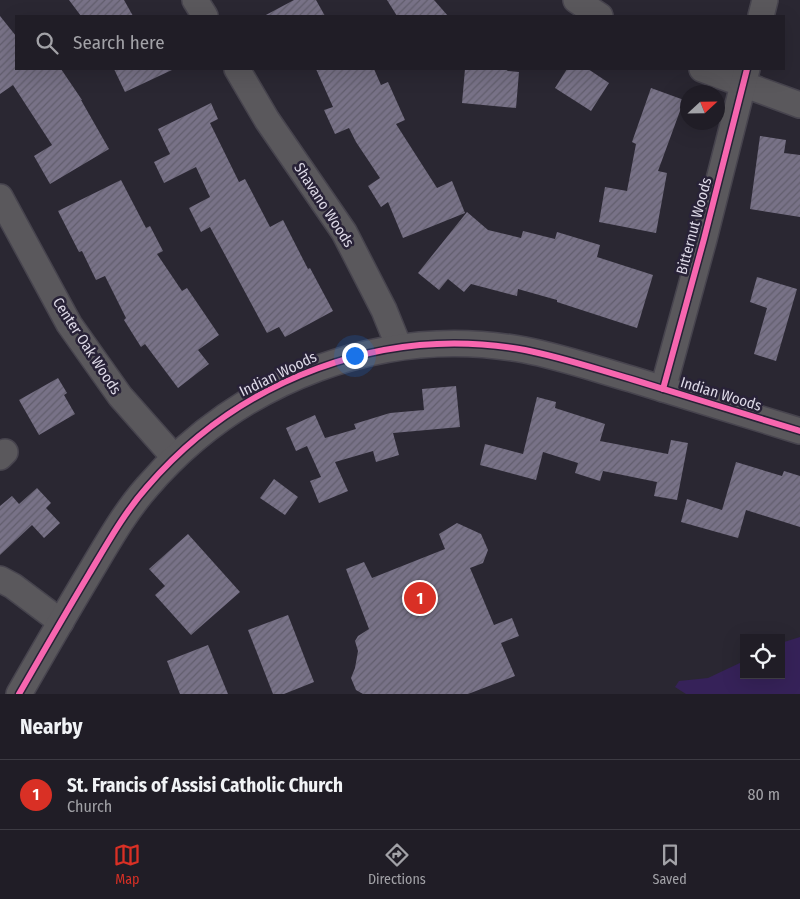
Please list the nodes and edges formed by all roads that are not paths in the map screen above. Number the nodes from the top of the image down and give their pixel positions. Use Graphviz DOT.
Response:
graph roads {
  1 [pos="195,0"];
  2 [pos="576,0"];
  3 [pos="765,0"];
  4 [pos="204,15"];
  5 [pos="598,15"];
  6 [pos="761,15"];
  7 [pos="238,70"];
  8 [pos="708,70"];
  9 [pos="745,76"];
  10 [pos="800,105"];
  11 [pos="0,197"];
  12 [pos="399,347"];
  13 [pos="663,389"];
  14 [pos="800,431"];
  15 [pos="174,458"];
  16 [pos="0,579"];
  17 [pos="60,622"];
  18 [pos="19,694"];
  1 -- 4 [label="street"];
  2 -- 5 [label="street"];
  3 -- 6 [label="street"];
  7 -- 12 [label="street, Shavano Woods"];
  8 -- 9 [label="street"];
  9 -- 10 [label="street"];
  9 -- 13 [label="street, Bitternut Woods"];
  11 -- 15 [label="street, Center Oak Woods"];
  12 -- 13 [label="street, Indian Woods"];
  12 -- 15 [label="street, Indian Woods"];
  13 -- 14 [label="street, Indian Woods"];
  15 -- 17 [label="street, Indian Woods"];
  16 -- 17 [label="street"];
  17 -- 18 [label="street, Indian Woods"];
}
